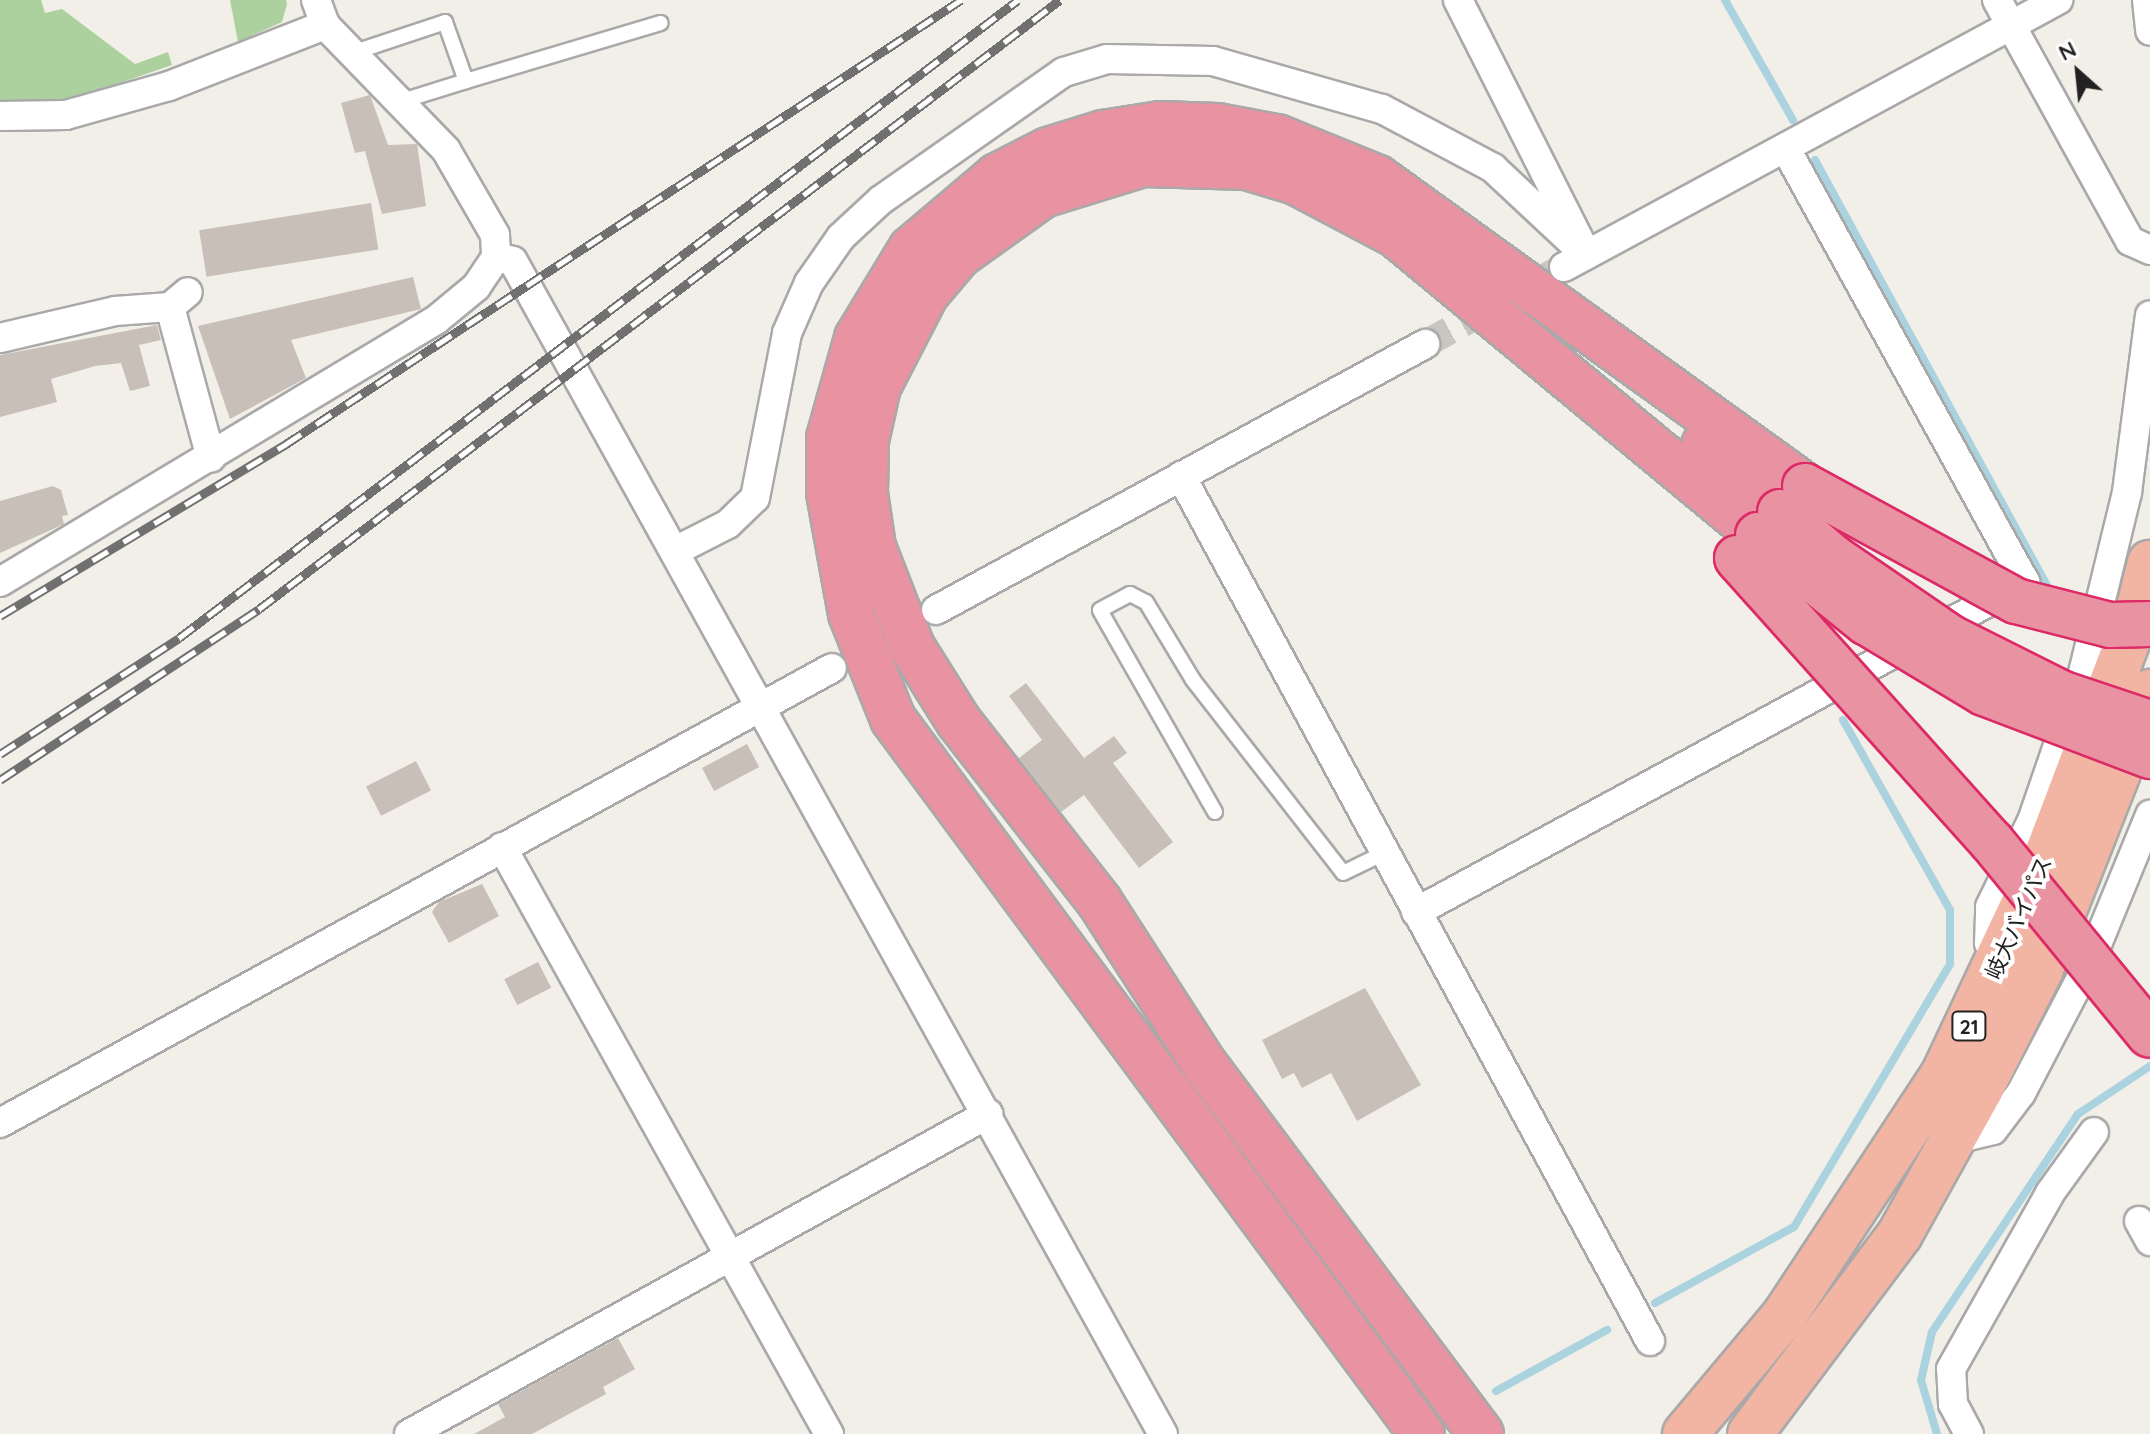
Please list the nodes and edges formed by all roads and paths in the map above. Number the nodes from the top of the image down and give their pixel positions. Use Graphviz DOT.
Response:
graph roads {
  1 [pos="1458,0"];
  2 [pos="1997,0"];
  3 [pos="2058,0"];
  4 [pos="2147,0"];
  5 [pos="321,13"];
  6 [pos="661,23"];
  7 [pos="2012,26"];
  8 [pos="2150,31"];
  9 [pos="352,53"];
  10 [pos="466,81"];
  11 [pos="399,102"];
  12 [pos="0,116"];
  13 [pos="1785,148"];
  14 [pos="2150,250"];
  15 [pos="496,257"];
  16 [pos="1575,261"];
  17 [pos="2150,315"];
  18 [pos="0,338"];
  19 [pos="1425,344"];
  20 [pos="211,458"];
  21 [pos="1181,476"];
  22 [pos="1770,523"];
  23 [pos="677,550"];
  24 [pos="2150,563"];
  25 [pos="0,582"];
  26 [pos="936,610"];
  27 [pos="2150,624"];
  28 [pos="832,668"];
  29 [pos="2150,692"];
  30 [pos="763,704"];
  31 [pos="2150,723"];
  32 [pos="2150,756"];
  33 [pos="1215,812"];
  34 [pos="2150,815"];
  35 [pos="502,847"];
  36 [pos="1384,853"];
  37 [pos="1416,912"];
  38 [pos="2001,963"];
  39 [pos="2150,1035"];
  40 [pos="988,1114"];
  41 [pos="0,1123"];
  42 [pos="2094,1132"];
  43 [pos="1952,1140"];
  44 [pos="731,1256"];
  45 [pos="1650,1341"];
  46 [pos="409,1434"];
  47 [pos="829,1434"];
  48 [pos="1163,1434"];
  49 [pos="1422,1434"];
  50 [pos="1481,1434"];
  51 [pos="1685,1434"];
  52 [pos="1750,1434"];
  53 [pos="1969,1434"];
  1 -- 16 [label="street"];
  2 -- 7 [label="street"];
  3 -- 7 [label="street"];
  4 -- 8 [label="street"];
  5 -- 9 [label="street"];
  5 -- 12 [label="street"];
  6 -- 10 [label="lane"];
  7 -- 13 [label="street"];
  7 -- 14 [label="street"];
  9 -- 10 [label="lane"];
  9 -- 11 [label="street"];
  10 -- 11 [label="lane"];
  11 -- 15 [label="street"];
  13 -- 16 [label="street"];
  13 -- 37 [label="street"];
  15 -- 20 [label="street"];
  15 -- 23 [label="street"];
  16 -- 23 [label="street"];
  17 -- 38 [label="street"];
  18 -- 20 [label="street"];
  19 -- 21 [label="street"];
  20 -- 25 [label="street"];
  21 -- 26 [label="street"];
  21 -- 36 [label="street"];
  22 -- 27 [label="highway, bridge"];
  22 -- 31 [label="highway, bridge"];
  22 -- 32 [label="highway, bridge"];
  22 -- 39 [label="highway, bridge"];
  22 -- 49 [label="highway"];
  22 -- 50 [label="highway"];
  23 -- 30 [label="street"];
  24 -- 38 [label="highway, 岐大バイパス / 21"];
  28 -- 30 [label="street"];
  29 -- 43 [label="highway, 岐大バイパス / 21"];
  30 -- 35 [label="street"];
  30 -- 40 [label="street"];
  33 -- 36 [label="lane"];
  34 -- 43 [label="street"];
  35 -- 41 [label="street"];
  35 -- 44 [label="street"];
  36 -- 37 [label="street"];
  37 -- 45 [label="street"];
  38 -- 51 [label="highway, 岐大バイパス / 21"];
  40 -- 44 [label="street"];
  40 -- 48 [label="street"];
  42 -- 53 [label="street"];
  43 -- 52 [label="highway, 岐大バイパス / 21"];
  44 -- 46 [label="street"];
  44 -- 47 [label="street"];
}
